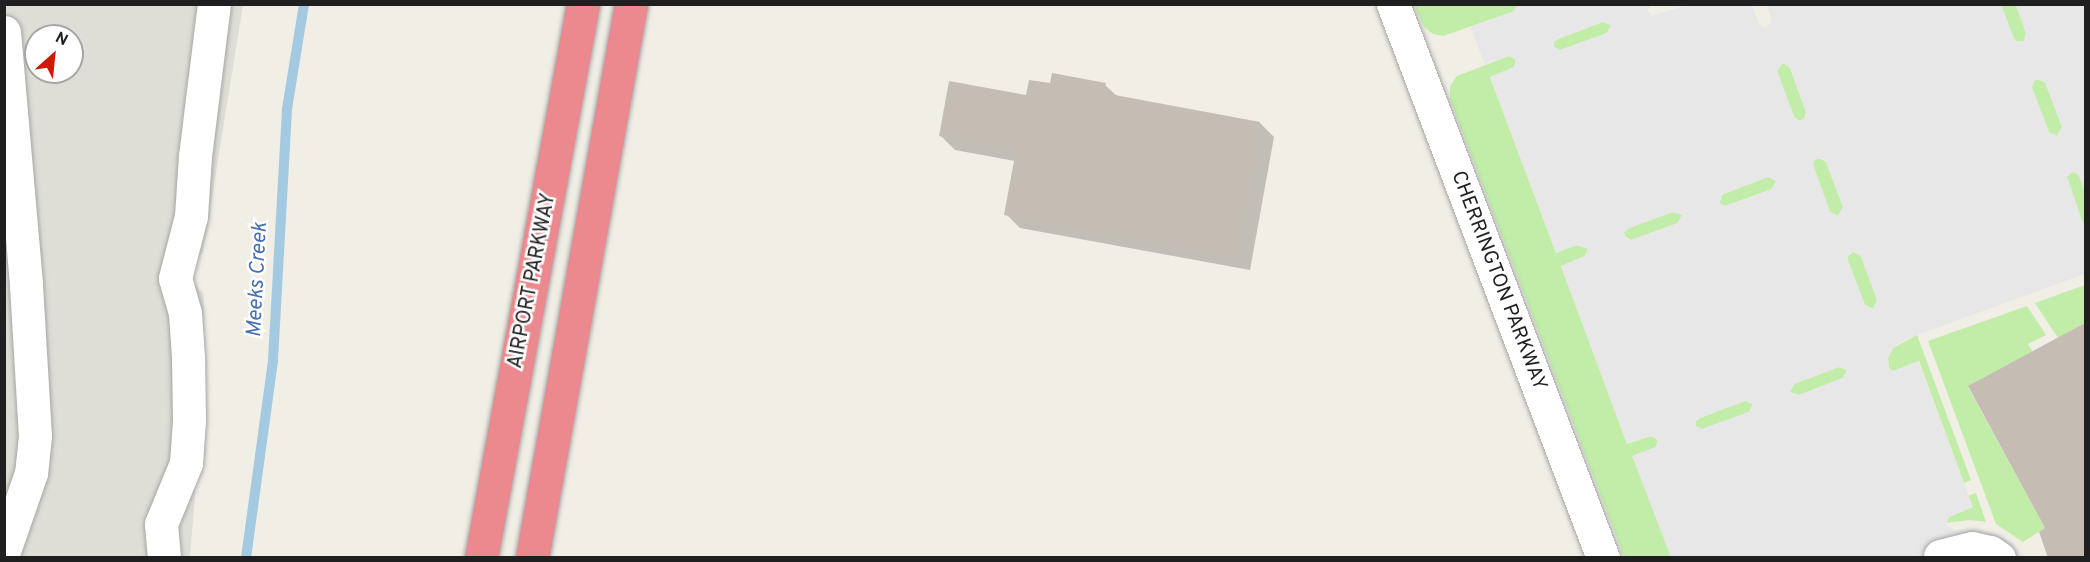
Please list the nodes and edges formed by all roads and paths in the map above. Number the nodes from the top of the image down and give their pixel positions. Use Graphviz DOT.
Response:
graph roads {
  1 [pos="214,4"];
  2 [pos="581,4"];
  3 [pos="630,4"];
  4 [pos="1393,4"];
  5 [pos="4,32"];
  6 [pos="18,462"];
  7 [pos="4,551"];
  8 [pos="1940,556"];
  9 [pos="164,558"];
  10 [pos="481,558"];
  11 [pos="532,558"];
  12 [pos="1603,558"];
  13 [pos="1999,558"];
  1 -- 9 [label="street"];
  2 -- 10 [label="highway, AIRPORT PARKWAY"];
  3 -- 11 [label="highway"];
  4 -- 12 [label="street, CHERRINGTON PARKWAY"];
  5 -- 6 [label="street"];
  6 -- 7 [label="street"];
  8 -- 13 [label="street"];
}
